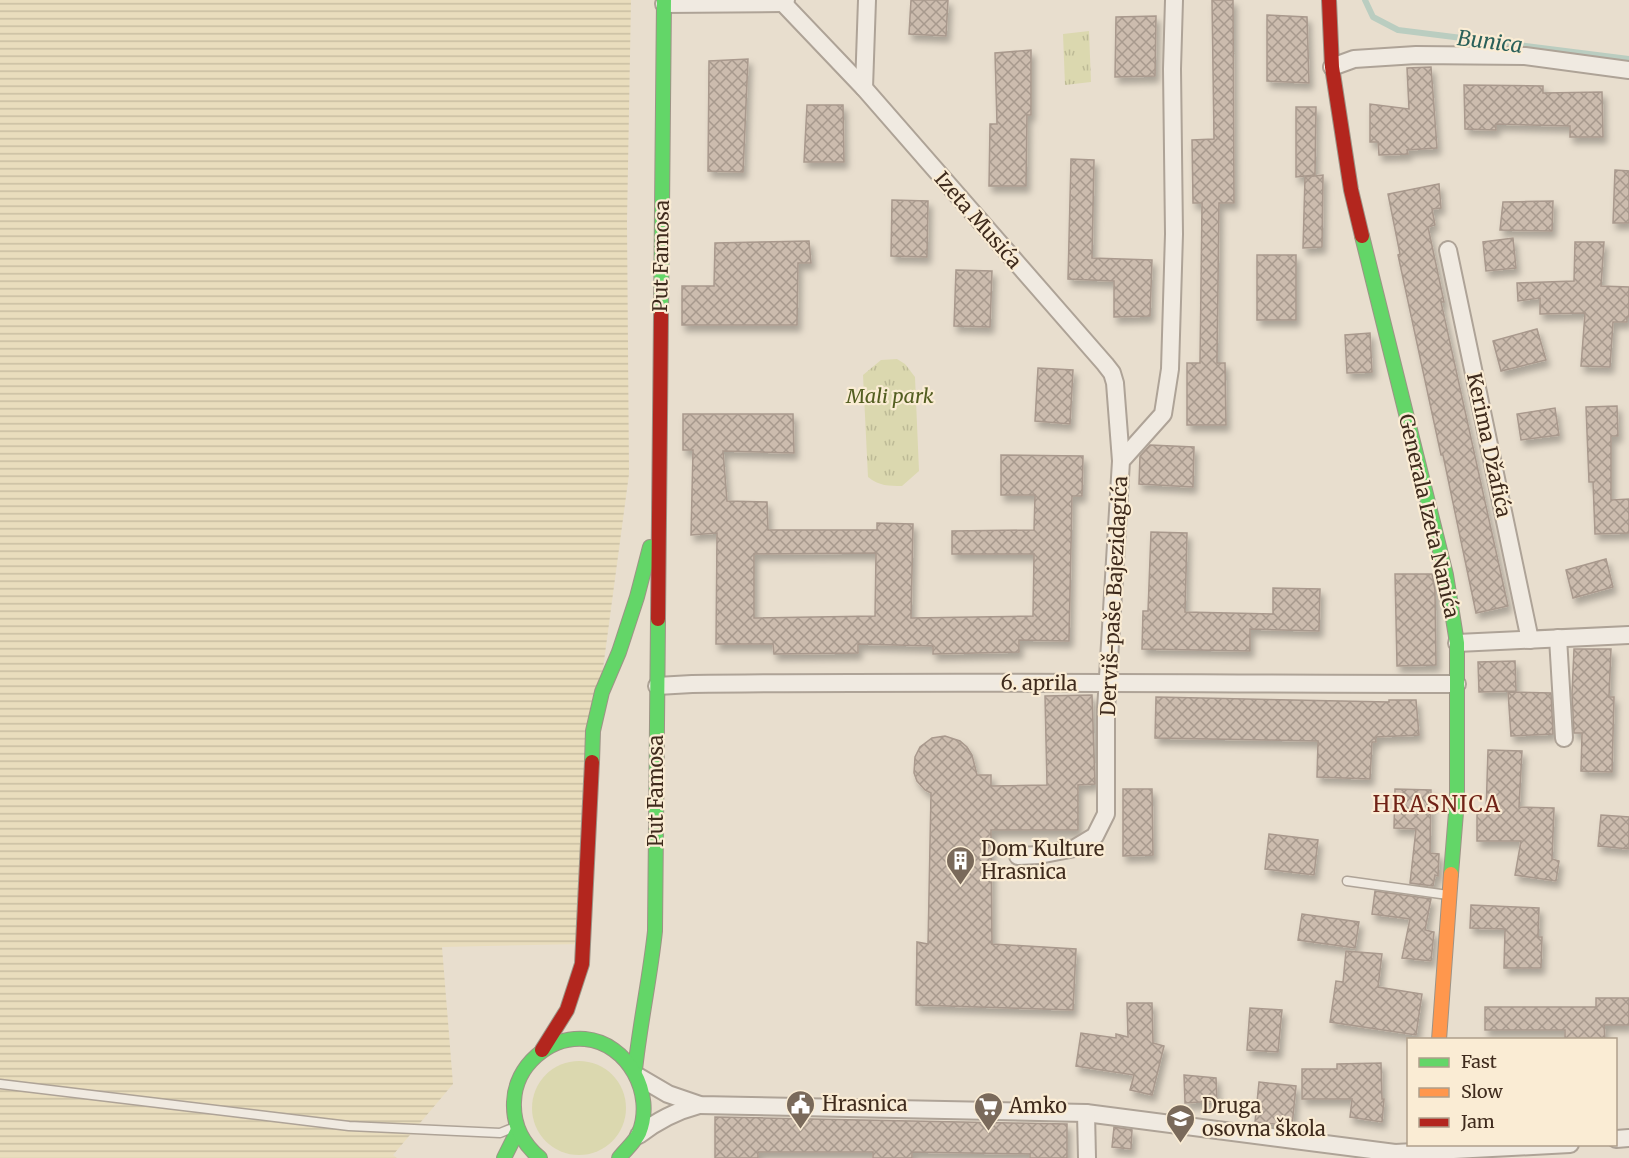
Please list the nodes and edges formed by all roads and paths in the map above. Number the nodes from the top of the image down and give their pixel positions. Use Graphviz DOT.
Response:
graph roads {
  1 [pos="867,0"];
  2 [pos="1174,0"];
  3 [pos="1329,0"];
  4 [pos="784,1"];
  5 [pos="664,2"];
  6 [pos="1332,67"];
  7 [pos="1629,70"];
  8 [pos="864,88"];
  9 [pos="1448,250"];
  10 [pos="1121,461"];
  11 [pos="659,511"];
  12 [pos="1629,634"];
  13 [pos="1558,638"];
  14 [pos="1530,640"];
  15 [pos="1456,644"];
  16 [pos="1108,684"];
  17 [pos="1457,684"];
  18 [pos="657,686"];
  19 [pos="1564,738"];
  20 [pos="1018,856"];
  21 [pos="1347,880"];
  22 [pos="1450,895"];
  23 [pos="1439,1038"];
  24 [pos="542,1050"];
  25 [pos="637,1074"];
  26 [pos="0,1084"];
  27 [pos="700,1105"];
  28 [pos="1086,1113"];
  29 [pos="517,1128"];
  30 [pos="1407,1141"];
  31 [pos="637,1145"];
  32 [pos="1538,1146"];
  33 [pos="1394,1155"];
  34 [pos="504,1158"];
  35 [pos="540,1158"];
  36 [pos="619,1158"];
  37 [pos="1087,1158"];
  1 -- 8 [label="street"];
  2 -- 10 [label="street, Derviš-paše Bajezidagića"];
  3 -- 6 [label="main road, Generala Izeta Nanića"];
  4 -- 5 [label="street"];
  4 -- 8 [label="street, Izeta Musića"];
  5 -- 11 [label="main road, Put Famosa"];
  6 -- 7 [label="street"];
  6 -- 15 [label="main road, Generala Izeta Nanića"];
  8 -- 10 [label="street, Izeta Musića"];
  9 -- 14 [label="street, Kerima Džafića"];
  10 -- 16 [label="street, Derviš-paše Bajezidagića"];
  11 -- 18 [label="main road, Put Famosa"];
  11 -- 24 [label="main road, Put Famosa"];
  12 -- 13 [label="street"];
  13 -- 14 [label="street"];
  13 -- 19 [label="street"];
  14 -- 15 [label="street"];
  15 -- 17 [label="main road, Generala Izeta Nanića"];
  16 -- 17 [label="street, 6. aprila"];
  16 -- 18 [label="street, 6. aprila"];
  16 -- 20 [label="street, Derviš-paše Bajezidagića"];
  17 -- 22 [label="main road, Generala Izeta Nanića"];
  18 -- 25 [label="main road, Put Famosa"];
  21 -- 22 [label="lane"];
  22 -- 23 [label="main road, Generala Izeta Nanića"];
  24 -- 25 [label="main road"];
  24 -- 29 [label="main road, Put Famosa"];
  25 -- 27 [label="street"];
  25 -- 31 [label="main road, Put Famosa"];
  26 -- 29 [label="lane"];
  27 -- 28 [label="street"];
  27 -- 31 [label="street"];
  28 -- 33 [label="street"];
  28 -- 37 [label="street"];
  29 -- 34 [label="main road"];
  29 -- 35 [label="main road"];
  30 -- 33 [label="street"];
  31 -- 36 [label="main road"];
  32 -- 33 [label="street"];
}
